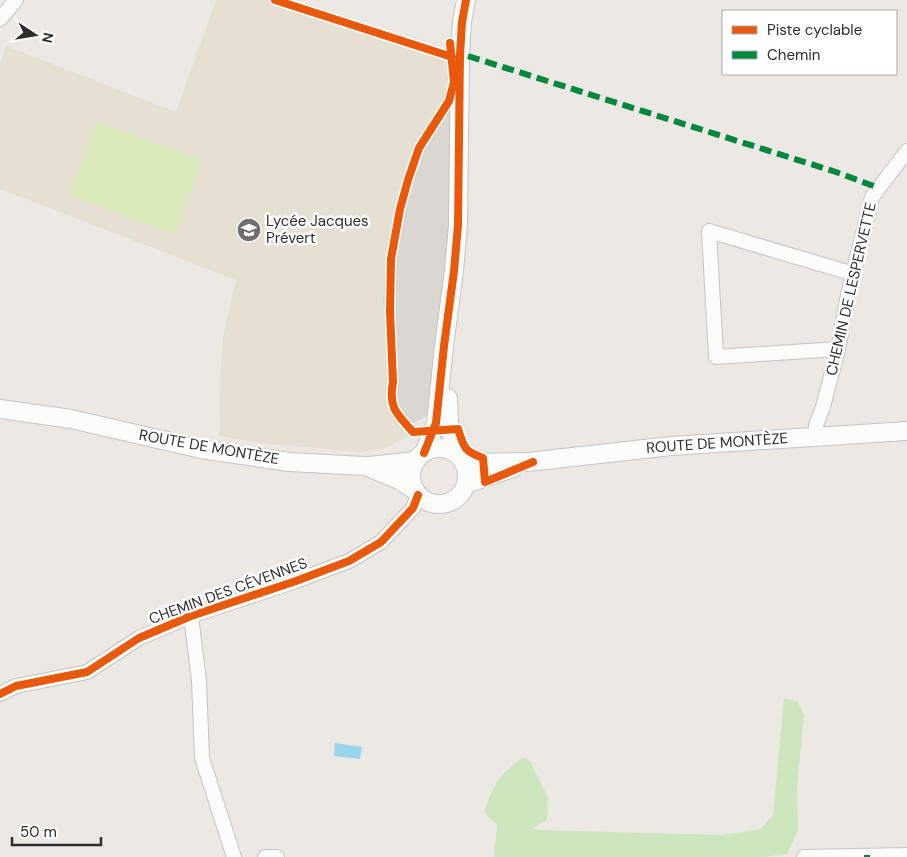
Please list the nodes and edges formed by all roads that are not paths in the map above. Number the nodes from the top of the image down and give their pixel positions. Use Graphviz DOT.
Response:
graph roads {
  1 [pos="16,0"];
  2 [pos="466,0"];
  3 [pos="474,0"];
  4 [pos="0,19"];
  5 [pos="907,152"];
  6 [pos="854,274"];
  7 [pos="838,349"];
  8 [pos="0,409"];
  9 [pos="907,431"];
  10 [pos="816,435"];
  11 [pos="420,457"];
  12 [pos="460,458"];
  13 [pos="528,462"];
  14 [pos="365,466"];
  15 [pos="466,484"];
  16 [pos="418,499"];
  17 [pos="191,616"];
  18 [pos="0,694"];
  19 [pos="907,854"];
  20 [pos="234,857"];
  21 [pos="265,857"];
  22 [pos="277,857"];
  23 [pos="804,857"];
  1 -- 4 [label="street"];
  2 -- 11 [label="street"];
  3 -- 12 [label="street"];
  5 -- 6 [label="street, CHEMIN DE LESPERVETTE"];
  6 -- 7 [label="street, CHEMIN DE LESPERVETTE"];
  6 -- 7 [label="street"];
  7 -- 10 [label="street, CHEMIN DE LESPERVETTE"];
  8 -- 14 [label="street, ROUTE DE MONTÈZE"];
  9 -- 10 [label="street, ROUTE DE MONTÈZE"];
  10 -- 13 [label="street, ROUTE DE MONTÈZE"];
  11 -- 12 [label="street"];
  11 -- 14 [label="street"];
  11 -- 16 [label="street"];
  12 -- 13 [label="street, ROUTE DE MONTÈZE"];
  12 -- 15 [label="street"];
  13 -- 15 [label="street, ROUTE DE MONTÈZE"];
  14 -- 16 [label="street, ROUTE DE MONTÈZE"];
  15 -- 16 [label="street"];
  16 -- 17 [label="street, CHEMIN DES CÉVENNES"];
  17 -- 18 [label="street, CHEMIN DES CÉVENNES"];
  17 -- 20 [label="street"];
  19 -- 23 [label="street"];
  21 -- 22 [label="street"];
}
